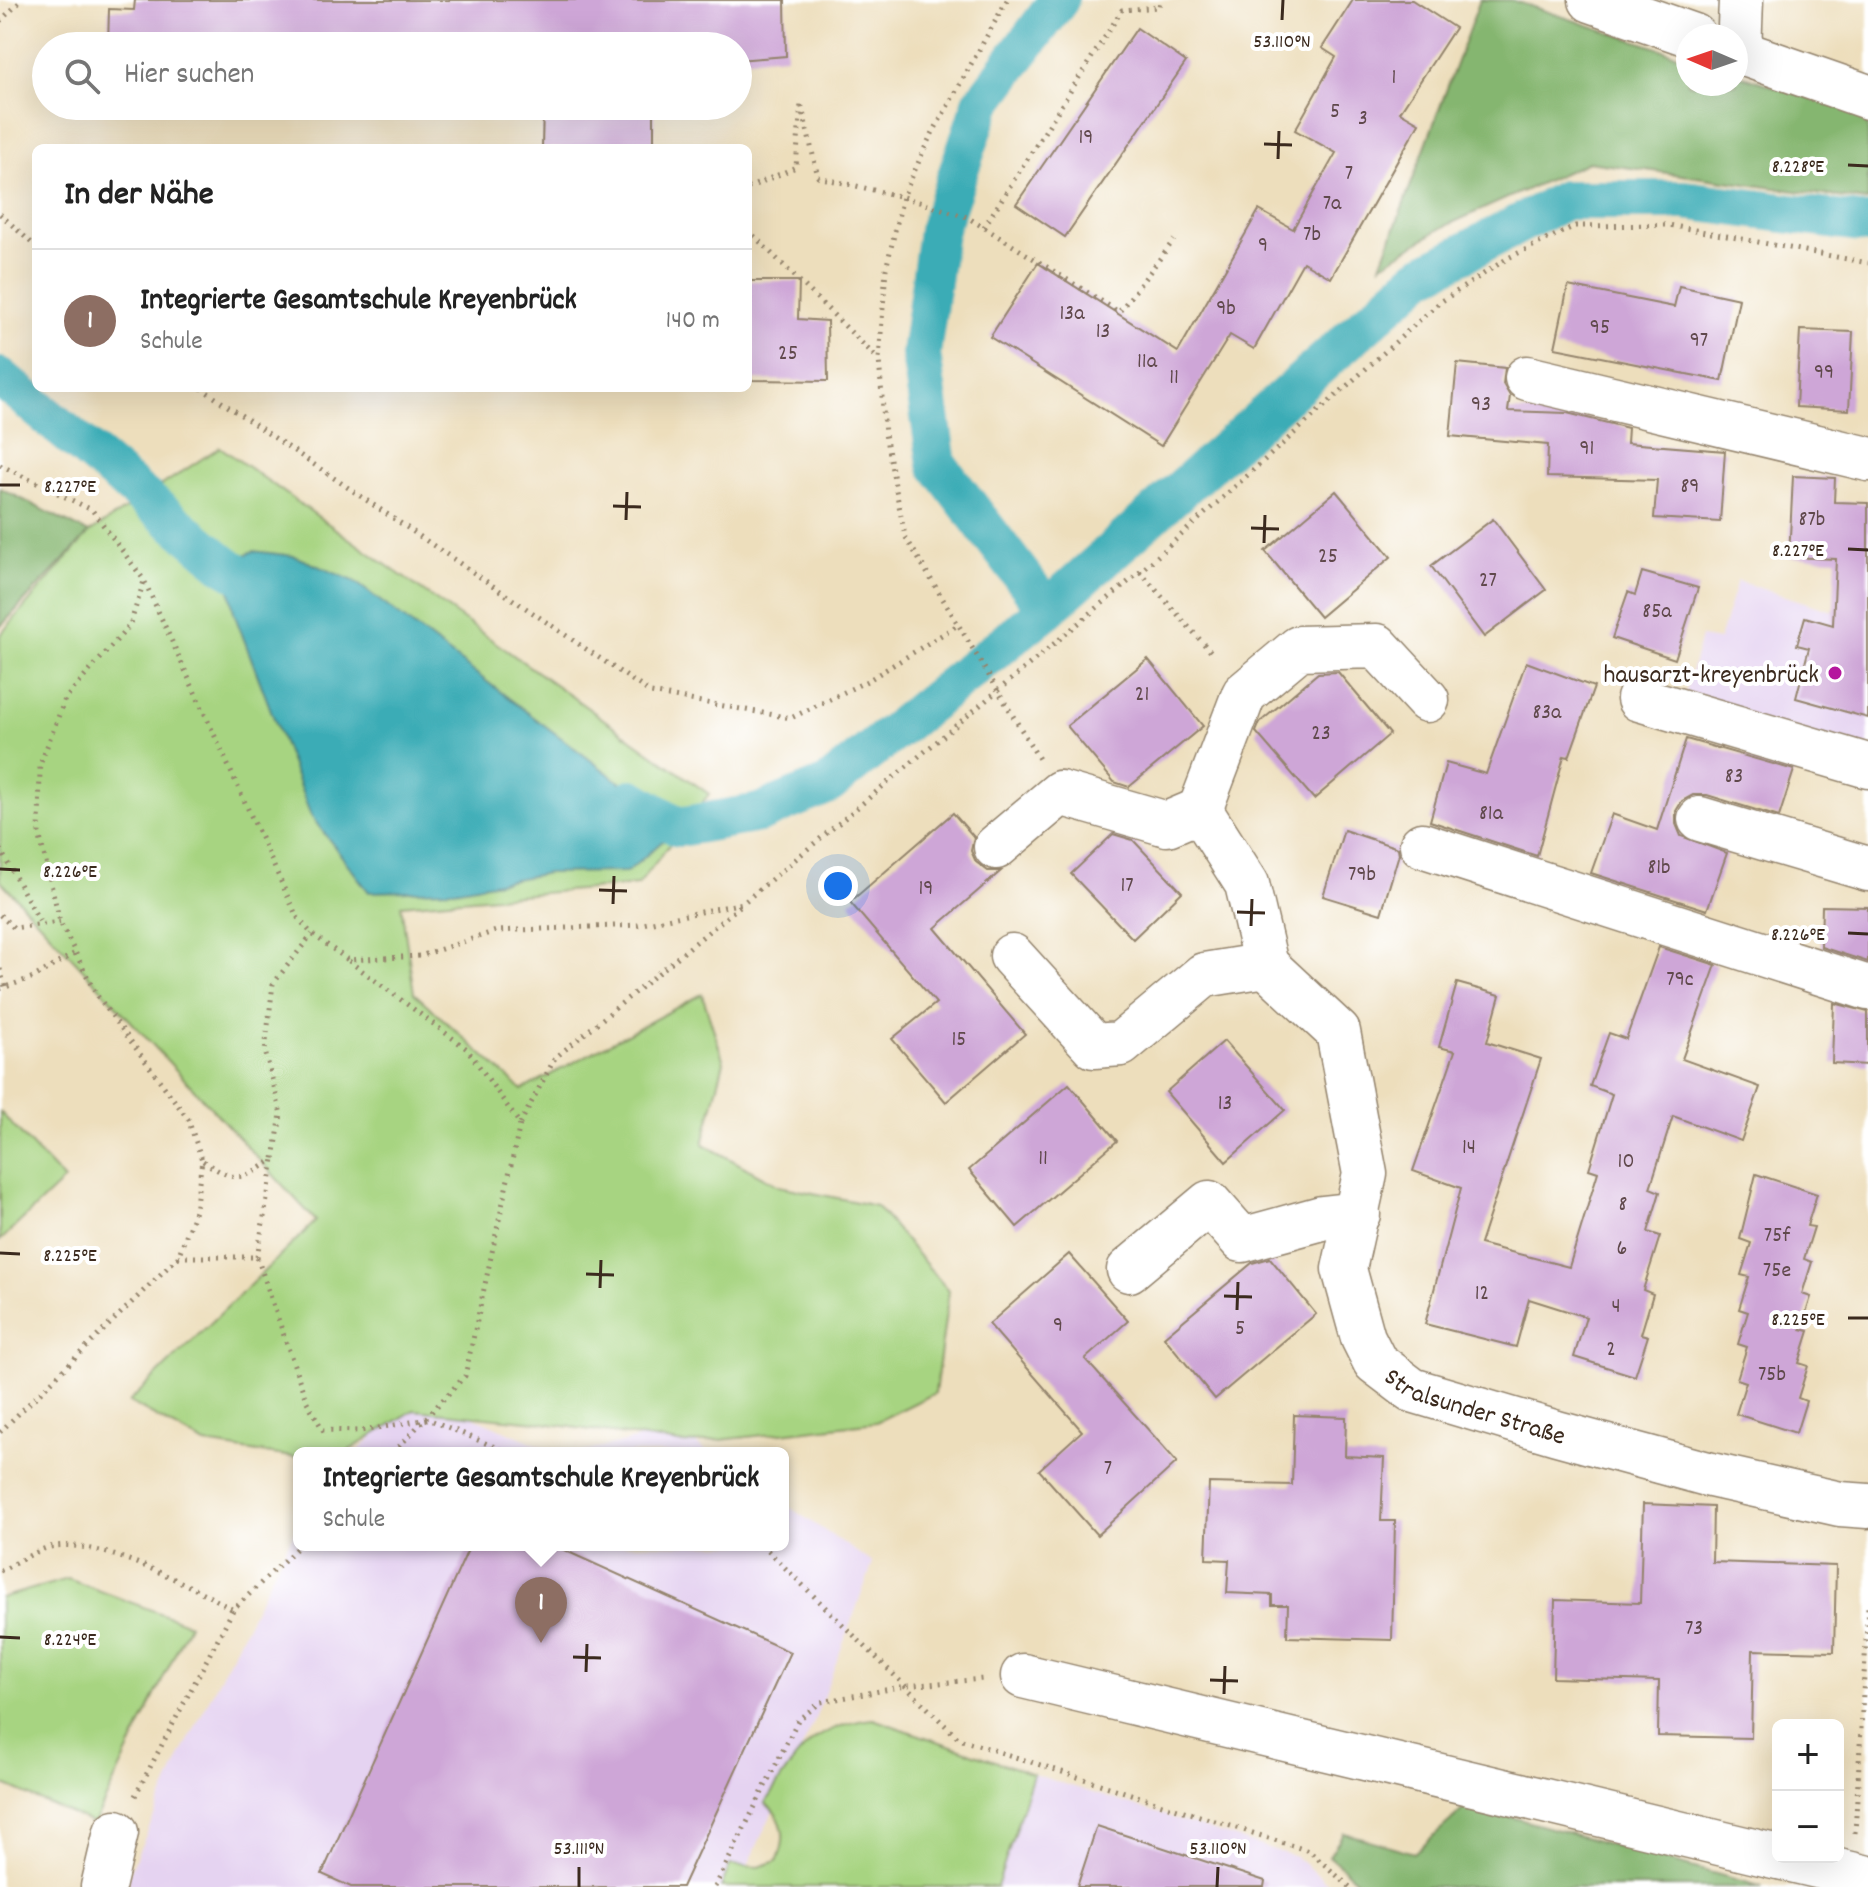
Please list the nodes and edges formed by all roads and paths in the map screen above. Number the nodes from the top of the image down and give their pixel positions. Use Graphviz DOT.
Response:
graph roads {
  1 [pos="22,0"];
  2 [pos="1007,0"];
  3 [pos="1160,0"];
  4 [pos="1591,0"];
  5 [pos="1741,0"];
  6 [pos="0,21"];
  7 [pos="1740,24"];
  8 [pos="1676,30"];
  9 [pos="1748,55"];
  10 [pos="1868,97"];
  11 [pos="752,186"];
  12 [pos="903,197"];
  13 [pos="0,214"];
  14 [pos="984,227"];
  15 [pos="752,234"];
  16 [pos="1174,240"];
  17 [pos="32,243"];
  18 [pos="1868,263"];
  19 [pos="879,359"];
  20 [pos="1527,378"];
  21 [pos="207,392"];
  22 [pos="1868,459"];
  23 [pos="0,465"];
  24 [pos="1140,572"];
  25 [pos="144,580"];
  26 [pos="956,626"];
  27 [pos="1211,652"];
  28 [pos="996,689"];
  29 [pos="1639,699"];
  30 [pos="1427,700"];
  31 [pos="1868,766"];
  32 [pos="1060,793"];
  33 [pos="1200,810"];
  34 [pos="1700,819"];
  35 [pos="1422,845"];
  36 [pos="996,847"];
  37 [pos="0,849"];
  38 [pos="1868,869"];
  39 [pos="743,903"];
  40 [pos="0,915"];
  41 [pos="60,922"];
  42 [pos="41,924"];
  43 [pos="312,934"];
  44 [pos="75,953"];
  45 [pos="1012,956"];
  46 [pos="348,960"];
  47 [pos="1266,965"];
  48 [pos="0,969"];
  49 [pos="3,988"];
  50 [pos="1868,988"];
  51 [pos="520,1124"];
  52 [pos="274,1159"];
  53 [pos="202,1160"];
  54 [pos="1358,1214"];
  55 [pos="178,1257"];
  56 [pos="257,1257"];
  57 [pos="1129,1270"];
  58 [pos="428,1419"];
  59 [pos="0,1432"];
  60 [pos="399,1447"];
  61 [pos="495,1447"];
  62 [pos="1868,1506"];
  63 [pos="294,1551"];
  64 [pos="768,1551"];
  65 [pos="0,1571"];
  66 [pos="1868,1606"];
  67 [pos="233,1610"];
  68 [pos="1023,1676"];
  69 [pos="906,1686"];
  70 [pos="116,1832"];
  71 [pos="1772,1855"];
  72 [pos="1805,1863"];
  73 [pos="1860,1876"];
  74 [pos="103,1887"];
  75 [pos="715,1887"];
  76 [pos="1350,1887"];
  1 -- 6 [label="path"];
  2 -- 12 [label="path"];
  3 -- 14 [label="path"];
  4 -- 8 [label="street"];
  5 -- 7 [label="street"];
  9 -- 10 [label="street"];
  11 -- 12 [label="path"];
  12 -- 14 [label="path"];
  12 -- 19 [label="path"];
  13 -- 17 [label="path"];
  14 -- 16 [label="path"];
  15 -- 19 [label="path"];
  18 -- 24 [label="path"];
  19 -- 26 [label="path"];
  20 -- 22 [label="street"];
  21 -- 26 [label="path"];
  23 -- 25 [label="path"];
  24 -- 27 [label="path"];
  24 -- 28 [label="path"];
  25 -- 41 [label="path"];
  25 -- 43 [label="path"];
  26 -- 28 [label="path"];
  28 -- 32 [label="path"];
  28 -- 39 [label="path"];
  29 -- 31 [label="street"];
  30 -- 33 [label="street"];
  32 -- 33 [label="street"];
  32 -- 36 [label="street"];
  33 -- 47 [label="street"];
  34 -- 38 [label="street"];
  35 -- 50 [label="street"];
  37 -- 42 [label="path"];
  39 -- 46 [label="path"];
  39 -- 51 [label="path"];
  40 -- 42 [label="path"];
  41 -- 42 [label="path"];
  41 -- 44 [label="path"];
  43 -- 46 [label="path"];
  43 -- 52 [label="path"];
  44 -- 49 [label="path"];
  44 -- 53 [label="path"];
  45 -- 47 [label="street"];
  46 -- 51 [label="path"];
  47 -- 54 [label="street, Stralsunder Straße"];
  48 -- 49 [label="path"];
  51 -- 58 [label="path"];
  52 -- 53 [label="path"];
  52 -- 56 [label="path"];
  53 -- 55 [label="path"];
  54 -- 57 [label="street"];
  54 -- 62 [label="street, Stralsunder Straße"];
  55 -- 56 [label="path"];
  55 -- 59 [label="path"];
  56 -- 58 [label="path"];
  58 -- 60 [label="path"];
  58 -- 61 [label="path"];
  63 -- 67 [label="path"];
  64 -- 69 [label="path"];
  65 -- 67 [label="path"];
  66 -- 73 [label="path"];
  67 -- 70 [label="path"];
  68 -- 69 [label="path"];
  68 -- 71 [label="street"];
  69 -- 75 [label="path"];
  69 -- 76 [label="path"];
  70 -- 74 [label="street"];
  72 -- 73 [label="street"];
}
